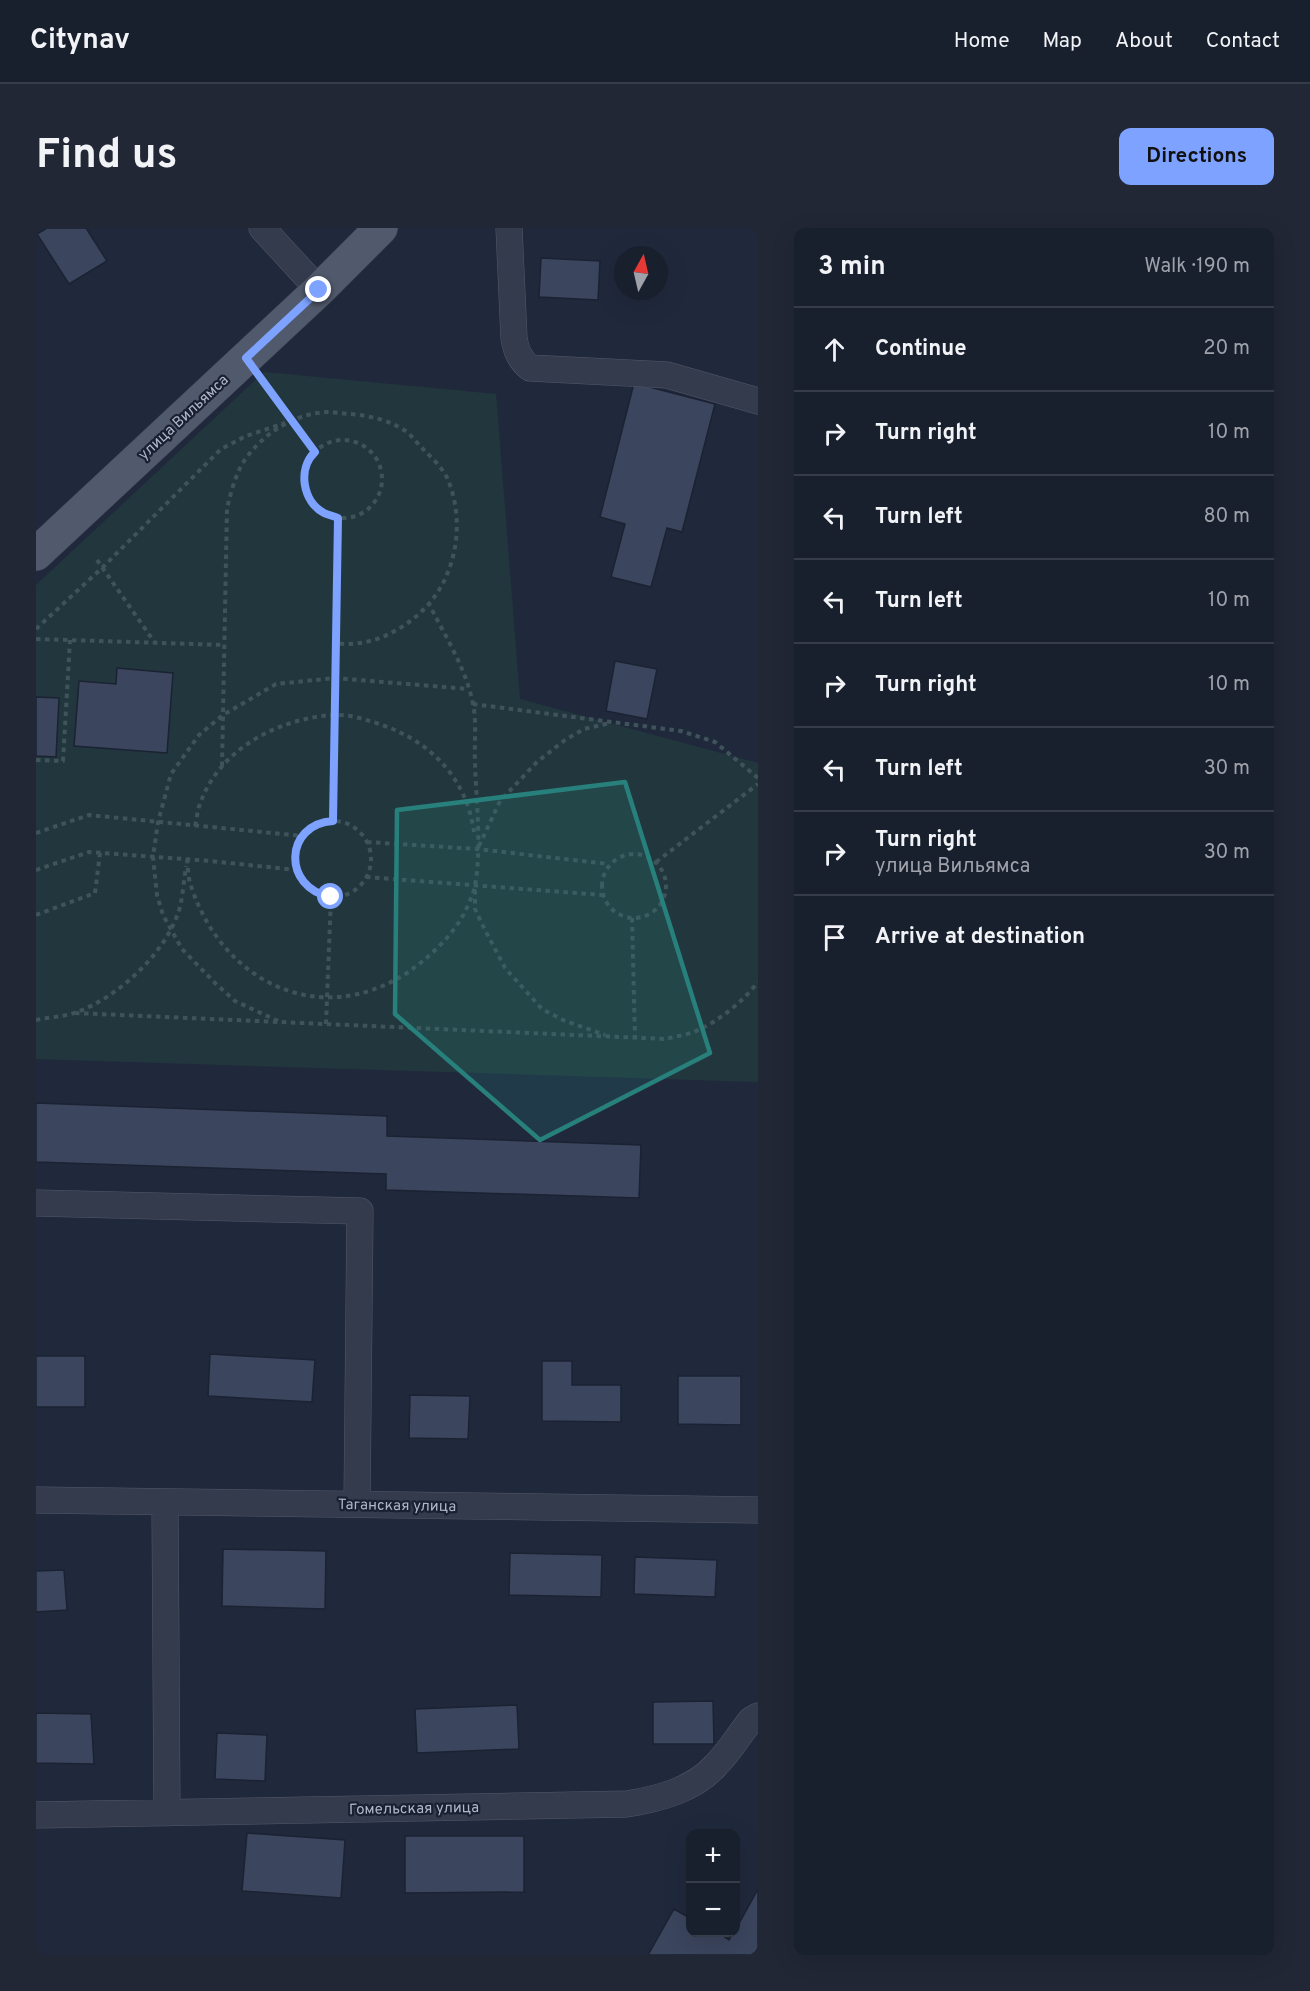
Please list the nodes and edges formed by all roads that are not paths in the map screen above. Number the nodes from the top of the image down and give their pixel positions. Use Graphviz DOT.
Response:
graph roads {
  1 [pos="262,228"];
  2 [pos="381,228"];
  3 [pos="510,228"];
  4 [pos="319,290"];
  5 [pos="758,401"];
  6 [pos="36,554"];
  7 [pos="36,1203"];
  8 [pos="36,1500"];
  9 [pos="165,1502"];
  10 [pos="357,1504"];
  11 [pos="758,1510"];
  12 [pos="758,1716"];
  13 [pos="167,1813"];
  14 [pos="36,1815"];
  1 -- 4 [label="street"];
  2 -- 4 [label="main road, улица Вильямса"];
  3 -- 5 [label="street"];
  4 -- 6 [label="main road, улица Вильямса"];
  7 -- 10 [label="street"];
  8 -- 9 [label="street, Таганская улица"];
  9 -- 10 [label="street, Таганская улица"];
  9 -- 13 [label="street"];
  10 -- 11 [label="street, Таганская улица"];
  12 -- 13 [label="street, Гомельская улица"];
  13 -- 14 [label="street, Гомельская улица"];
}
